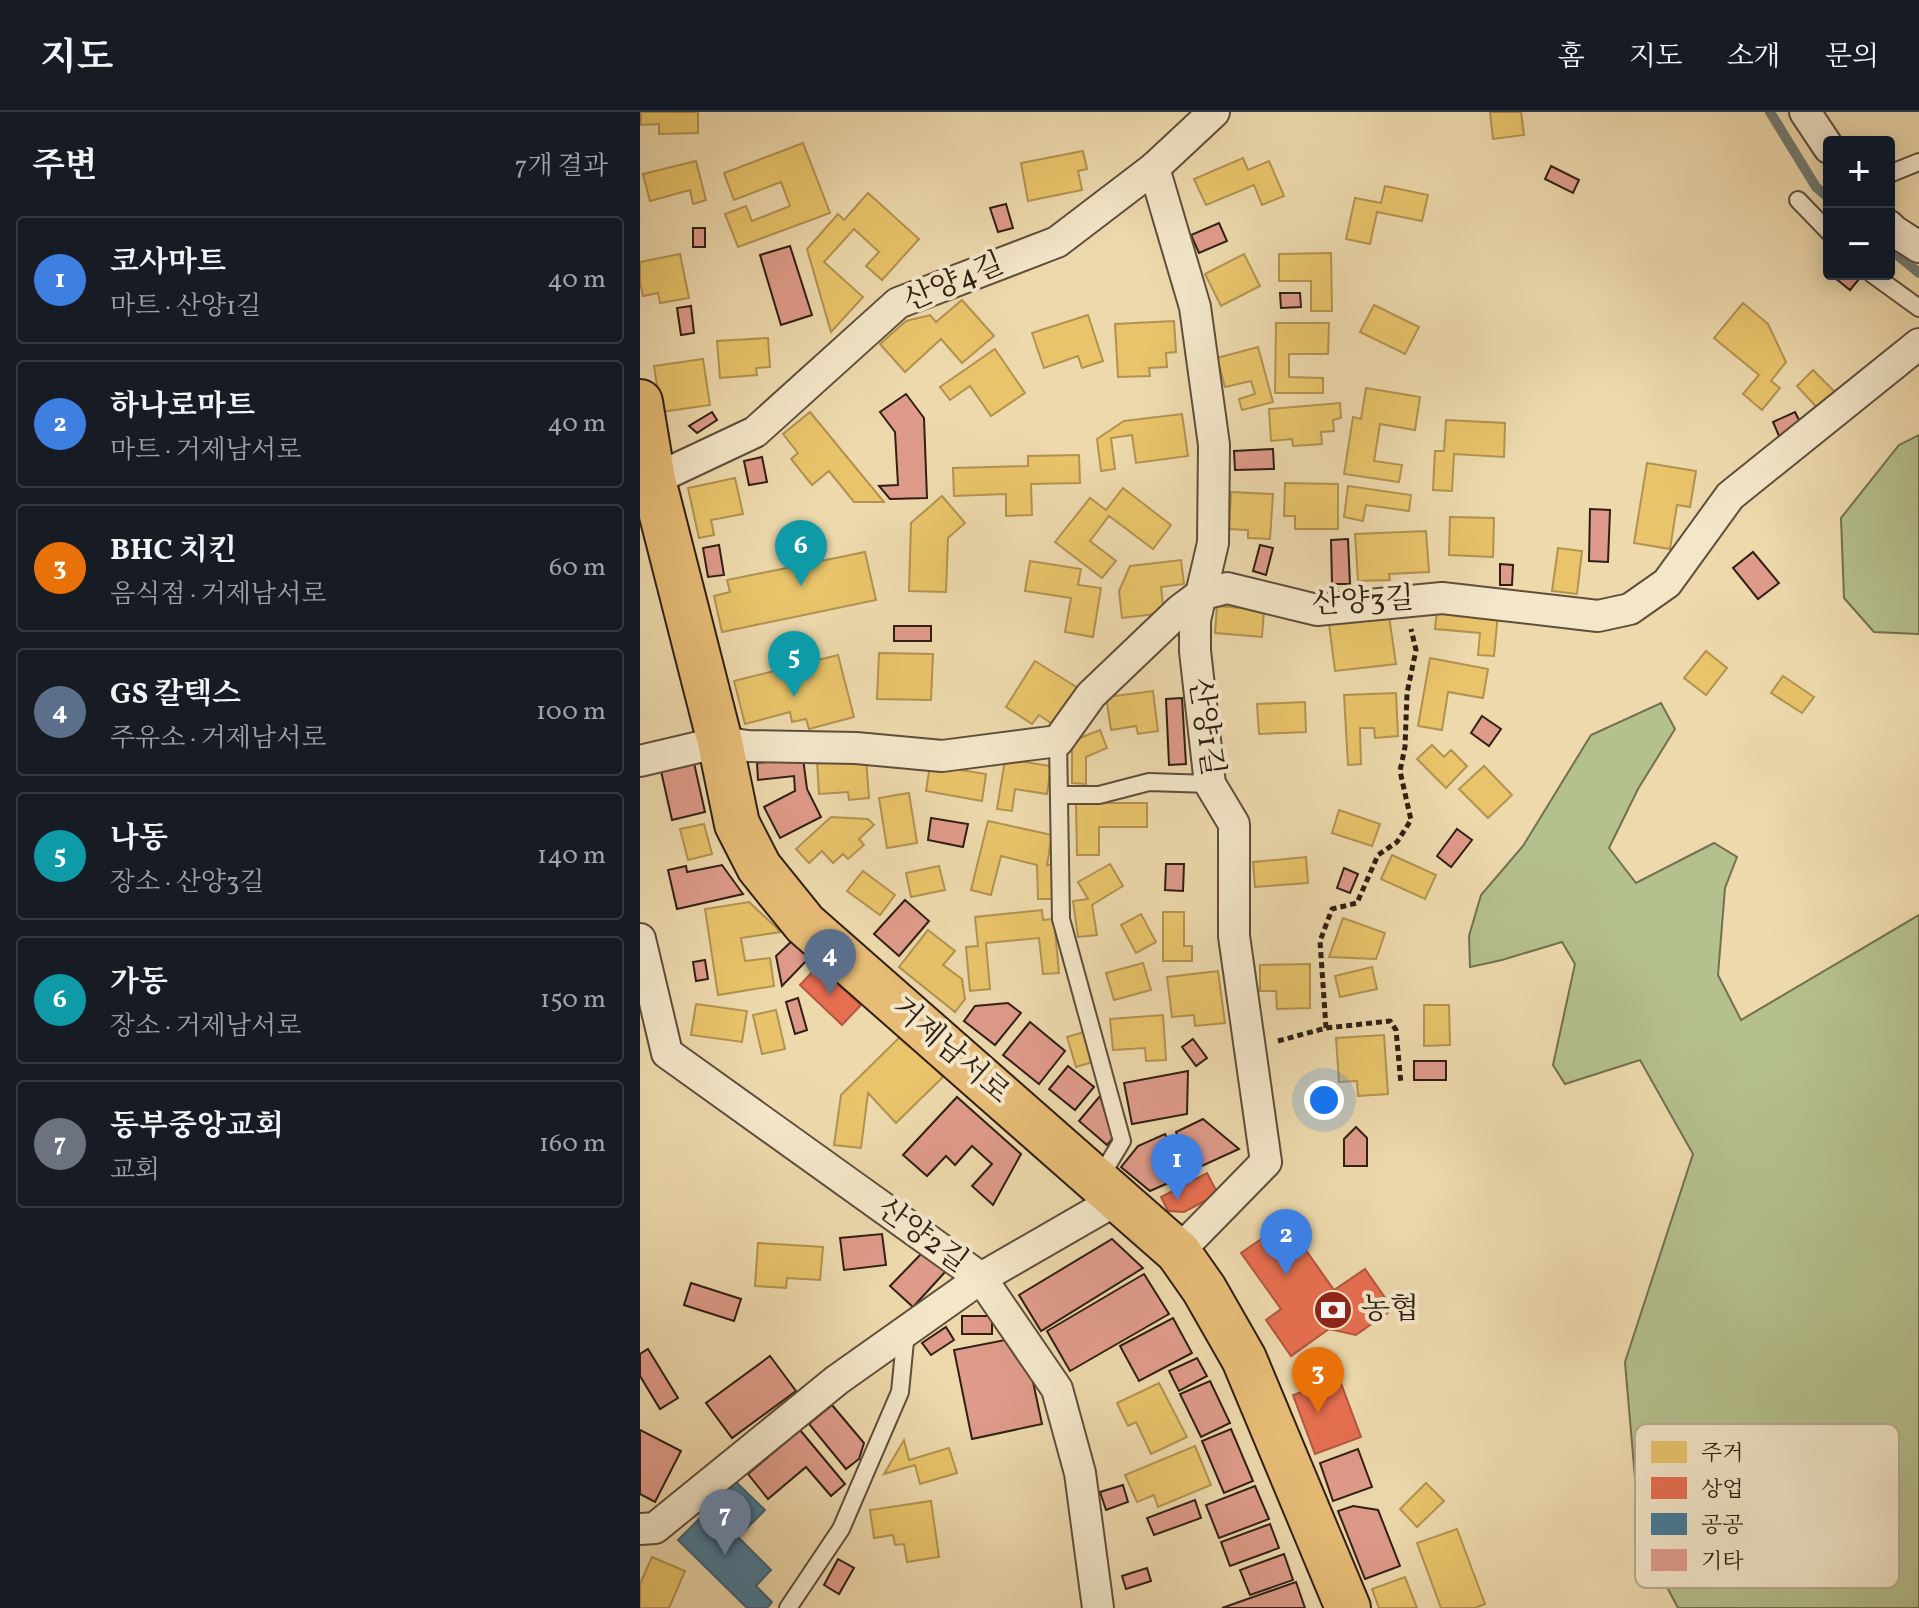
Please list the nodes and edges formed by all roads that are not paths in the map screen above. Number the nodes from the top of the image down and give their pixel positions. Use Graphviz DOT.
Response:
graph roads {
  1 [pos="1214,112"];
  2 [pos="1805,112"];
  3 [pos="1823,139"];
  4 [pos="1919,162"];
  5 [pos="1154,168"];
  6 [pos="1895,172"];
  7 [pos="1798,200"];
  8 [pos="1823,226"];
  9 [pos="1895,232"];
  10 [pos="1919,247"];
  11 [pos="1880,280"];
  12 [pos="1919,308"];
  13 [pos="1919,344"];
  14 [pos="640,402"];
  15 [pos="653,480"];
  16 [pos="1200,595"];
  17 [pos="1058,741"];
  18 [pos="720,742"];
  19 [pos="640,761"];
  20 [pos="1210,784"];
  21 [pos="1059,795"];
  22 [pos="640,939"];
  23 [pos="1108,1190"];
  24 [pos="1178,1252"];
  25 [pos="981,1278"];
  26 [pos="906,1331"];
  27 [pos="640,1529"];
  28 [pos="788,1608"];
  29 [pos="1098,1608"];
  30 [pos="1348,1608"];
  1 -- 5 [label="street, 산양4길"];
  2 -- 3 [label="street"];
  4 -- 6 [label="lane"];
  5 -- 15 [label="street, 산양4길"];
  5 -- 16 [label="street, 산양1길"];
  7 -- 8 [label="lane"];
  9 -- 10 [label="street"];
  11 -- 12 [label="lane"];
  13 -- 16 [label="street, 산양3길"];
  14 -- 15 [label="main road, 거제남서로"];
  15 -- 18 [label="main road, 거제남서로"];
  16 -- 17 [label="street"];
  16 -- 20 [label="street, 산양1길"];
  17 -- 18 [label="street"];
  17 -- 21 [label="lane"];
  18 -- 19 [label="street"];
  18 -- 23 [label="main road, 거제남서로"];
  20 -- 21 [label="lane"];
  20 -- 24 [label="street, 산양1길"];
  21 -- 23 [label="lane"];
  22 -- 25 [label="street, 산양2길"];
  23 -- 24 [label="main road, 거제남서로"];
  23 -- 25 [label="street"];
  24 -- 30 [label="main road, 거제남서로"];
  25 -- 26 [label="street"];
  25 -- 29 [label="street, 산양2길"];
  26 -- 27 [label="street"];
  26 -- 28 [label="lane"];
}
